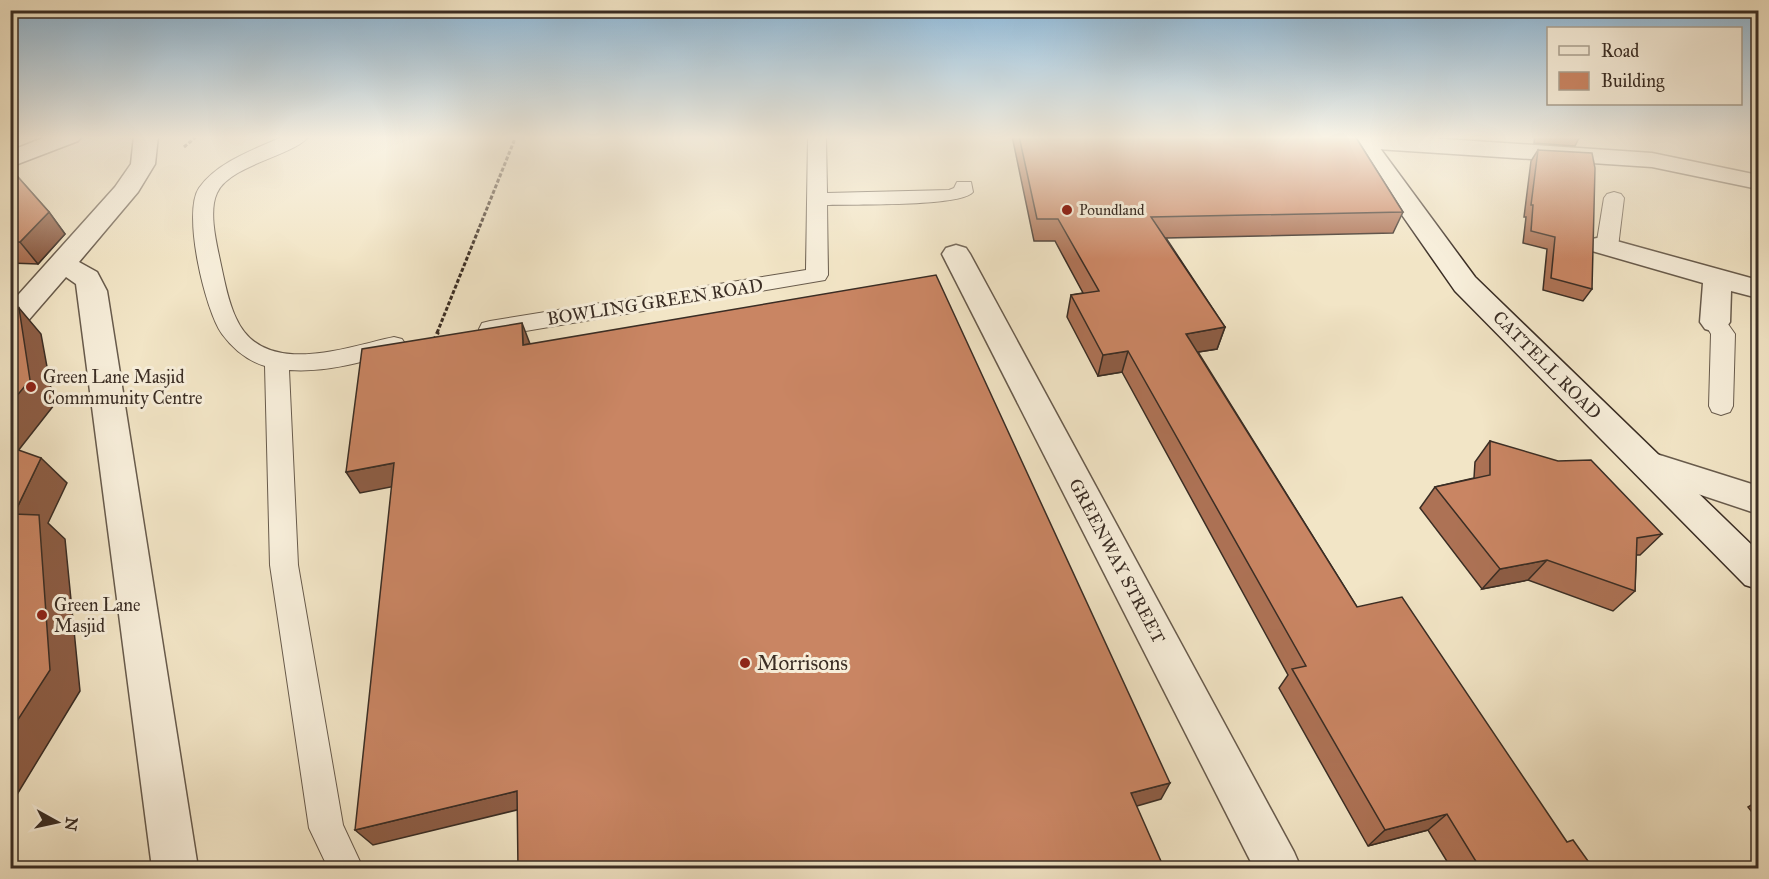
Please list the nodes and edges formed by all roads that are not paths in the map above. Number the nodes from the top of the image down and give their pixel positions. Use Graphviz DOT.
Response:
graph roads {
  1 [pos="136,177"];
  2 [pos="223,177"];
  3 [pos="817,177"];
  4 [pos="1388,177"];
  5 [pos="1734,177"];
  6 [pos="1758,182"];
  7 [pos="964,186"];
  8 [pos="1614,198"];
  9 [pos="817,199"];
  10 [pos="1604,246"];
  11 [pos="956,254"];
  12 [pos="63,266"];
  13 [pos="1718,278"];
  14 [pos="1758,289"];
  15 [pos="1715,322"];
  16 [pos="10,323"];
  17 [pos="471,332"];
  18 [pos="422,344"];
  19 [pos="278,360"];
  20 [pos="1721,406"];
  21 [pos="1647,464"];
  22 [pos="1758,500"];
  23 [pos="1758,574"];
  24 [pos="175,868"];
  25 [pos="346,868"];
  26 [pos="1278,868"];
  1 -- 12 [label="street"];
  2 -- 19 [label="lane"];
  3 -- 9 [label="lane, BOWLING GREEN ROAD"];
  4 -- 21 [label="street, CATTELL ROAD"];
  5 -- 6 [label="street"];
  7 -- 9 [label="lane"];
  8 -- 10 [label="lane"];
  9 -- 17 [label="lane, BOWLING GREEN ROAD"];
  10 -- 13 [label="street"];
  11 -- 26 [label="street, GREENWAY STREET"];
  12 -- 16 [label="street"];
  12 -- 24 [label="street"];
  13 -- 14 [label="street"];
  13 -- 15 [label="street"];
  15 -- 20 [label="lane"];
  18 -- 19 [label="lane"];
  19 -- 25 [label="lane"];
  21 -- 22 [label="street"];
  21 -- 23 [label="street, CATTELL ROAD"];
}
